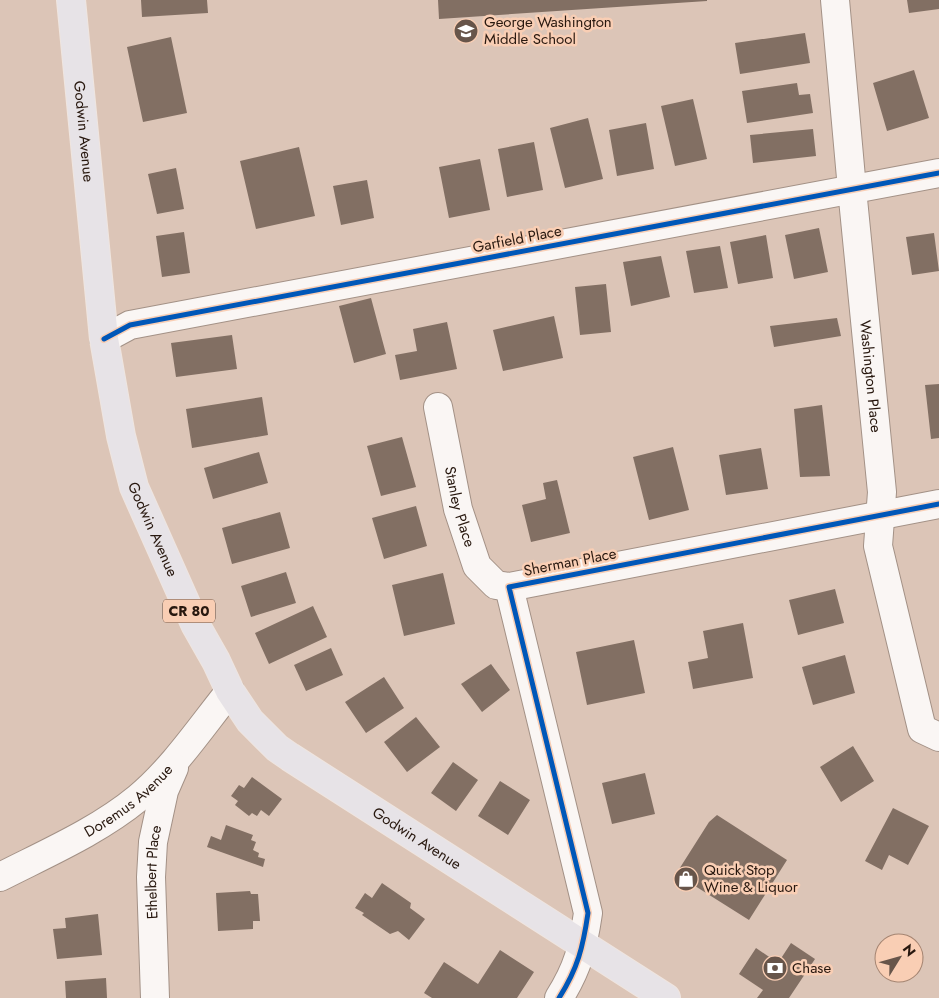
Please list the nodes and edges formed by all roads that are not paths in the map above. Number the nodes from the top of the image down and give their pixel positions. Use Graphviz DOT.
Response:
graph roads {
  1 [pos="71,0"];
  2 [pos="835,0"];
  3 [pos="939,173"];
  4 [pos="852,189"];
  5 [pos="104,340"];
  6 [pos="438,408"];
  7 [pos="939,504"];
  8 [pos="880,515"];
  9 [pos="509,587"];
  10 [pos="230,692"];
  11 [pos="939,737"];
  12 [pos="182,751"];
  13 [pos="0,877"];
  14 [pos="583,945"];
  15 [pos="155,998"];
  16 [pos="559,998"];
  17 [pos="666,998"];
  1 -- 5 [label="main road, Godwin Avenue / CR 80"];
  2 -- 4 [label="street, Washington Place"];
  3 -- 4 [label="street, Garfield Place"];
  4 -- 5 [label="street, Garfield Place"];
  4 -- 8 [label="street, Washington Place"];
  5 -- 10 [label="main road, Godwin Avenue / CR 80"];
  6 -- 9 [label="street, Stanley Place"];
  7 -- 8 [label="street, Sherman Place"];
  8 -- 9 [label="street, Sherman Place"];
  8 -- 11 [label="street, Washington Place"];
  9 -- 14 [label="street, Sherman Place"];
  10 -- 12 [label="street, Doremus Avenue"];
  10 -- 14 [label="main road, Godwin Avenue / CR 80"];
  12 -- 13 [label="street, Doremus Avenue"];
  12 -- 15 [label="street, Ethelbert Place"];
  14 -- 16 [label="street, Sherman Place"];
  14 -- 17 [label="main road, Godwin Avenue / CR 80"];
}
